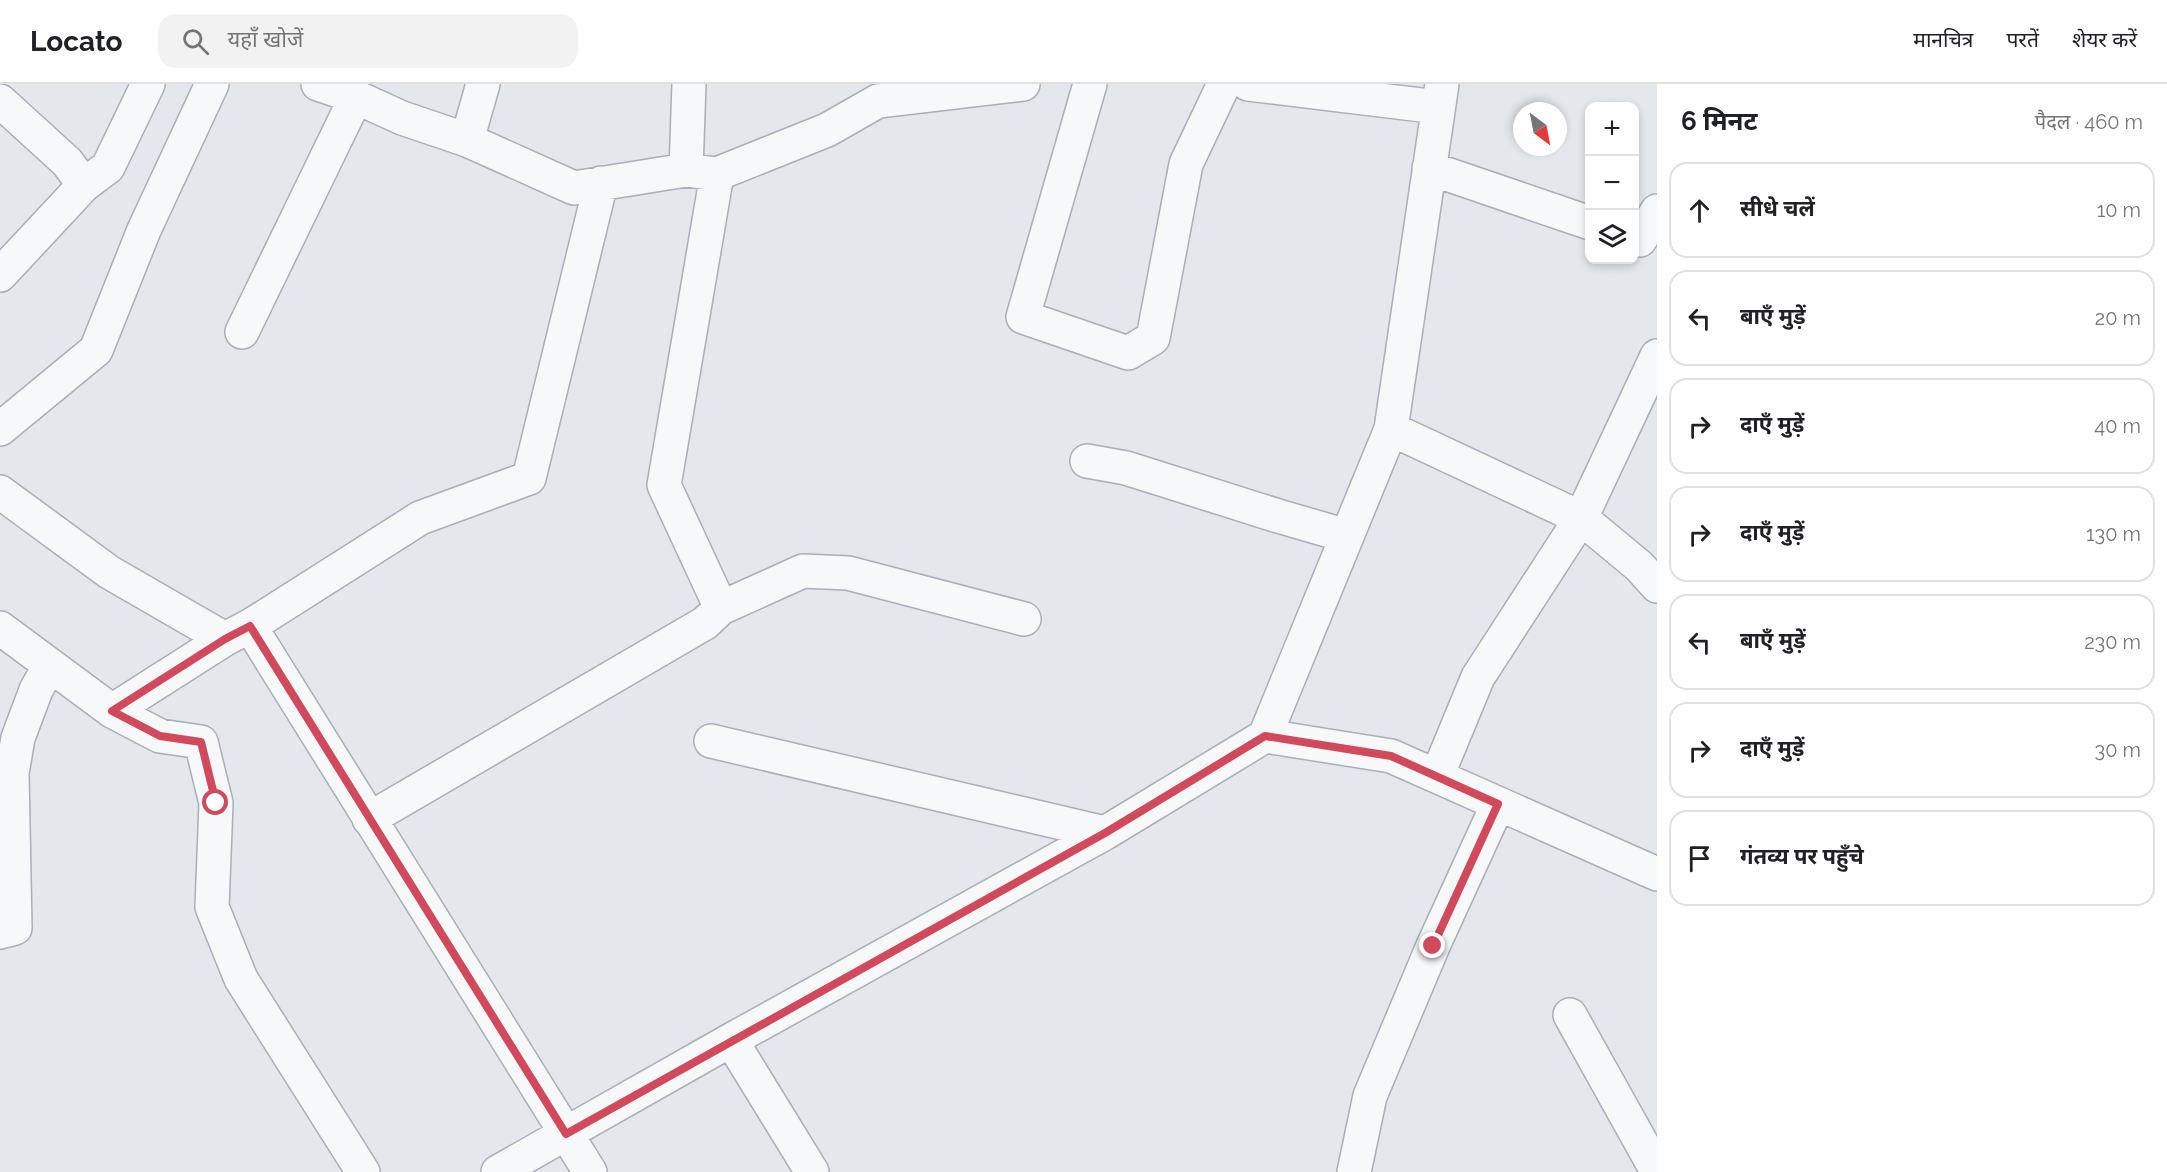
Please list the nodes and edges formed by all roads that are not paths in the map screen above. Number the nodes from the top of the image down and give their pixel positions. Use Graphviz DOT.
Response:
graph roads {
  1 [pos="148,84"];
  2 [pos="212,84"];
  3 [pos="318,84"];
  4 [pos="483,84"];
  5 [pos="689,84"];
  6 [pos="1023,84"];
  7 [pos="1090,84"];
  8 [pos="1224,84"];
  9 [pos="1248,84"];
  10 [pos="943,89"];
  11 [pos="1440,95"];
  12 [pos="356,97"];
  13 [pos="0,101"];
  14 [pos="467,140"];
  15 [pos="1429,168"];
  16 [pos="702,172"];
  17 [pos="601,183"];
  18 [pos="84,185"];
  19 [pos="1657,211"];
  20 [pos="1585,221"];
  21 [pos="1639,240"];
  22 [pos="0,275"];
  23 [pos="242,332"];
  24 [pos="1657,356"];
  25 [pos="0,429"];
  26 [pos="1391,429"];
  27 [pos="1087,461"];
  28 [pos="0,492"];
  29 [pos="1581,518"];
  30 [pos="1347,536"];
  31 [pos="1657,586"];
  32 [pos="721,608"];
  33 [pos="1024,619"];
  34 [pos="0,628"];
  35 [pos="237,632"];
  36 [pos="50,665"];
  37 [pos="112,711"];
  38 [pos="1265,736"];
  39 [pos="711,741"];
  40 [pos="1437,776"];
  41 [pos="1498,804"];
  42 [pos="369,819"];
  43 [pos="1105,833"];
  44 [pos="1657,874"];
  45 [pos="0,932"];
  46 [pos="1570,1015"];
  47 [pos="731,1040"];
  48 [pos="566,1134"];
  49 [pos="1657,1171"];
  50 [pos="363,1172"];
  51 [pos="498,1172"];
  52 [pos="590,1172"];
  53 [pos="812,1172"];
  54 [pos="1354,1172"];
  1 -- 18 [label="street"];
  2 -- 25 [label="street"];
  3 -- 12 [label="street"];
  4 -- 14 [label="street"];
  5 -- 16 [label="street"];
  6 -- 10 [label="street"];
  7 -- 8 [label="street"];
  9 -- 11 [label="street"];
  10 -- 16 [label="street"];
  11 -- 15 [label="street"];
  12 -- 14 [label="street"];
  12 -- 23 [label="street"];
  13 -- 18 [label="street"];
  14 -- 17 [label="street"];
  15 -- 20 [label="street"];
  15 -- 26 [label="street"];
  16 -- 17 [label="street"];
  16 -- 32 [label="street"];
  17 -- 35 [label="street"];
  18 -- 22 [label="street"];
  19 -- 21 [label="street"];
  24 -- 29 [label="street"];
  26 -- 29 [label="street"];
  26 -- 30 [label="street"];
  27 -- 30 [label="street"];
  28 -- 35 [label="street"];
  29 -- 31 [label="street"];
  29 -- 40 [label="street"];
  30 -- 38 [label="street"];
  32 -- 33 [label="street"];
  32 -- 42 [label="street"];
  34 -- 36 [label="street"];
  35 -- 37 [label="street"];
  35 -- 42 [label="street"];
  36 -- 37 [label="street"];
  36 -- 45 [label="street"];
  37 -- 50 [label="street"];
  38 -- 40 [label="street"];
  38 -- 43 [label="street"];
  39 -- 43 [label="street"];
  40 -- 41 [label="street"];
  41 -- 44 [label="street"];
  41 -- 54 [label="street"];
  42 -- 48 [label="street"];
  43 -- 47 [label="street"];
  46 -- 49 [label="street"];
  47 -- 48 [label="street"];
  47 -- 53 [label="street"];
  48 -- 51 [label="street"];
  48 -- 52 [label="street"];
}
